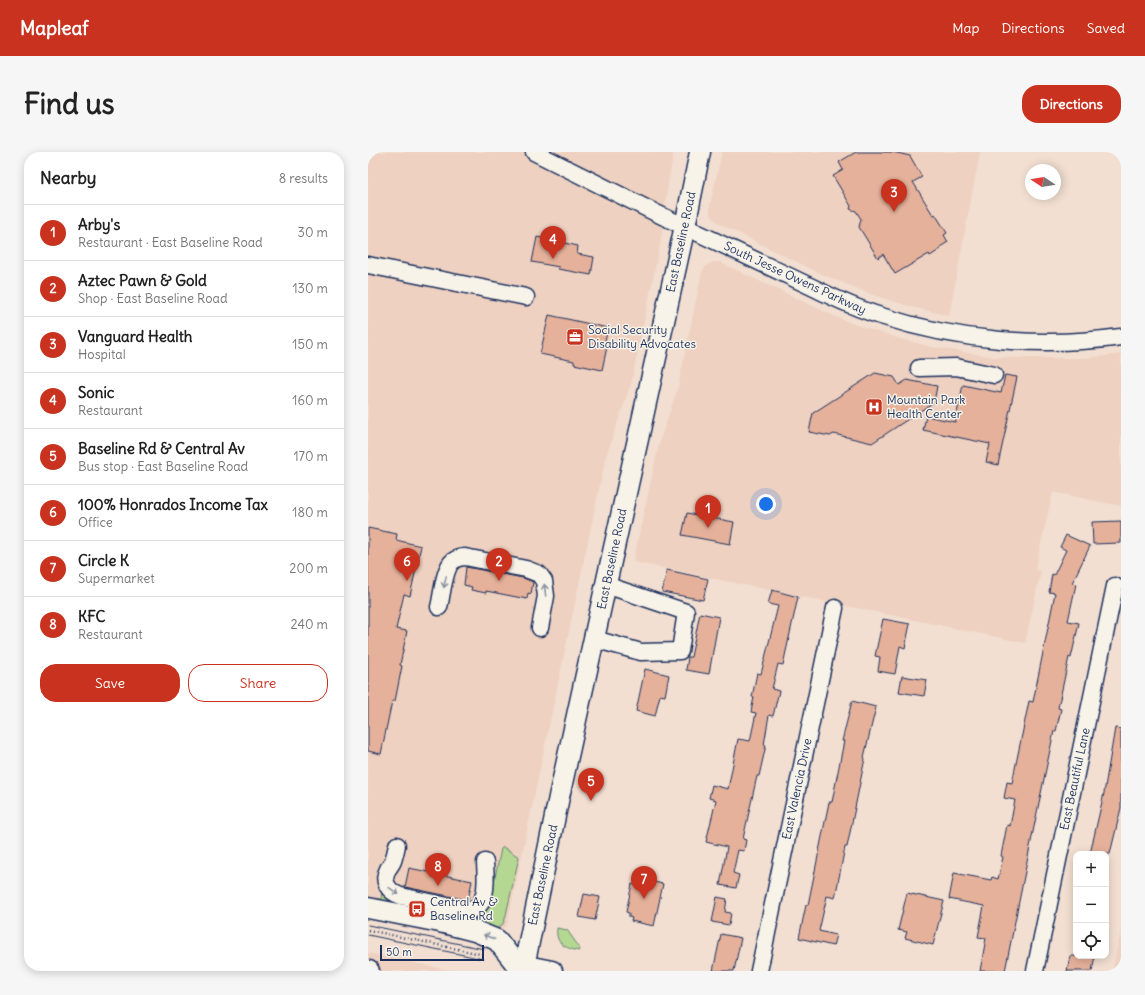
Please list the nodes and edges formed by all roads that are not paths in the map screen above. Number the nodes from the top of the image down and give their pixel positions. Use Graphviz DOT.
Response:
graph roads {
  1 [pos="534,152"];
  2 [pos="700,152"];
  3 [pos="685,226"];
  4 [pos="368,265"];
  5 [pos="526,297"];
  6 [pos="1121,337"];
  7 [pos="919,368"];
  8 [pos="994,375"];
  9 [pos="606,585"];
  10 [pos="1115,586"];
  11 [pos="439,607"];
  12 [pos="835,608"];
  13 [pos="540,628"];
  14 [pos="594,639"];
  15 [pos="397,845"];
  16 [pos="485,862"];
  17 [pos="368,908"];
  18 [pos="517,968"];
  19 [pos="552,971"];
  20 [pos="759,971"];
  21 [pos="1035,971"];
  1 -- 3 [label="street, South Jesse Owens Parkway"];
  2 -- 3 [label="main road, East Baseline Road"];
  3 -- 6 [label="street, South Jesse Owens Parkway"];
  3 -- 9 [label="main road, East Baseline Road"];
  4 -- 5 [label="street"];
  7 -- 8 [label="street"];
  9 -- 14 [label="main road, East Baseline Road"];
  9 -- 14 [label="street"];
  10 -- 21 [label="street, East Beautiful Lane"];
  13 -- 11 [label="street, one-way"];
  12 -- 20 [label="street, East Valencia Drive"];
  14 -- 18 [label="main road, East Baseline Road"];
  15 -- 16 [label="street, one-way"];
  18 -- 17 [label="main road, one-way"];
  18 -- 19 [label="main road"];
}
